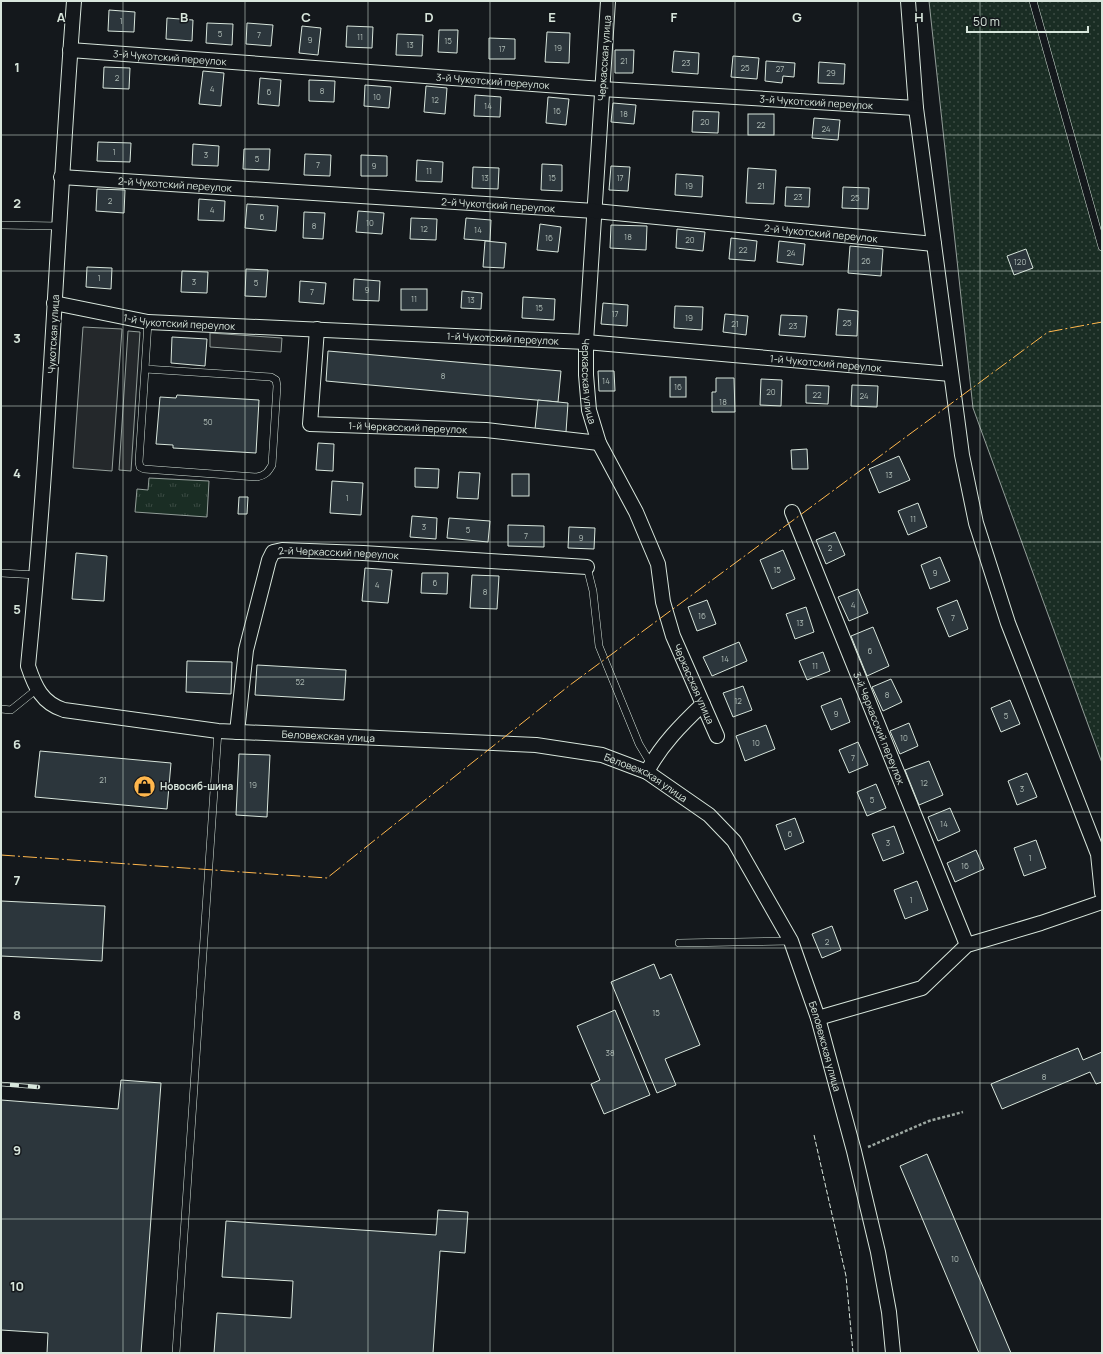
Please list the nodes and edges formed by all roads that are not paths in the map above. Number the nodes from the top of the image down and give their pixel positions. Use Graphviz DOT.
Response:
graph roads {
  1 [pos="74,1"];
  2 [pos="608,1"];
  3 [pos="908,1"];
  4 [pos="1033,1"];
  5 [pos="70,50"];
  6 [pos="602,89"];
  7 [pos="916,108"];
  8 [pos="61,177"];
  9 [pos="595,212"];
  10 [pos="1,225"];
  11 [pos="59,226"];
  12 [pos="934,244"];
  13 [pos="1102,247"];
  14 [pos="54,303"];
  15 [pos="148,322"];
  16 [pos="317,330"];
  17 [pos="586,342"];
  18 [pos="145,369"];
  19 [pos="951,374"];
  20 [pos="599,443"];
  21 [pos="792,512"];
  22 [pos="587,567"];
  23 [pos="1,573"];
  24 [pos="37,576"];
  25 [pos="28,666"];
  26 [pos="37,689"];
  27 [pos="703,704"];
  28 [pos="1,709"];
  29 [pos="218,731"];
  30 [pos="237,732"];
  31 [pos="717,736"];
  32 [pos="649,768"];
  33 [pos="1102,893"];
  34 [pos="1102,902"];
  35 [pos="792,941"];
  36 [pos="679,943"];
  37 [pos="968,945"];
  38 [pos="818,1018"];
  39 [pos="176,1353"];
  40 [pos="893,1353"];
  1 -- 5 [label="street, Чукотская улица"];
  2 -- 6 [label="street, Черкасская улица"];
  3 -- 7 [label="street"];
  4 -- 13 [label="lane"];
  5 -- 6 [label="street, 3-й Чукотский переулок"];
  5 -- 8 [label="street, Чукотская улица"];
  6 -- 7 [label="street, 3-й Чукотский переулок"];
  6 -- 9 [label="street, Черкасская улица"];
  7 -- 12 [label="street"];
  8 -- 9 [label="street, 2-й Чукотский переулок"];
  8 -- 11 [label="street, Чукотская улица"];
  9 -- 12 [label="street, 2-й Чукотский переулок"];
  9 -- 17 [label="street, Черкасская улица"];
  10 -- 11 [label="lane"];
  11 -- 14 [label="street, Чукотская улица"];
  12 -- 19 [label="street"];
  14 -- 15 [label="street, 1-й Чукотский переулок"];
  14 -- 24 [label="street, Чукотская улица"];
  15 -- 16 [label="street, 1-й Чукотский переулок"];
  15 -- 18 [label="lane"];
  16 -- 17 [label="street, 1-й Чукотский переулок"];
  16 -- 20 [label="street, 1-й Черкасский переулок"];
  17 -- 19 [label="street, 1-й Чукотский переулок"];
  17 -- 20 [label="street, Черкасская улица"];
  18 -- 18 [label="lane"];
  19 -- 33 [label="street"];
  20 -- 27 [label="street, Черкасская улица"];
  21 -- 37 [label="street, 3-й Черкасский переулок"];
  22 -- 30 [label="street, 2-й Черкасский переулок"];
  22 -- 32 [label="lane"];
  23 -- 24 [label="lane"];
  24 -- 25 [label="street, Чукотская улица"];
  25 -- 26 [label="street, Беловежская улица"];
  26 -- 28 [label="lane"];
  26 -- 29 [label="street, Беловежская улица"];
  27 -- 31 [label="street, Черкасская улица"];
  27 -- 32 [label="street"];
  29 -- 30 [label="street, Беловежская улица"];
  29 -- 39 [label="lane"];
  30 -- 32 [label="street, Беловежская улица"];
  32 -- 35 [label="street, Беловежская улица"];
  34 -- 37 [label="street"];
  35 -- 36 [label="lane"];
  35 -- 38 [label="street, Беловежская улица"];
  37 -- 38 [label="street"];
  38 -- 40 [label="street, Беловежская улица"];
}
